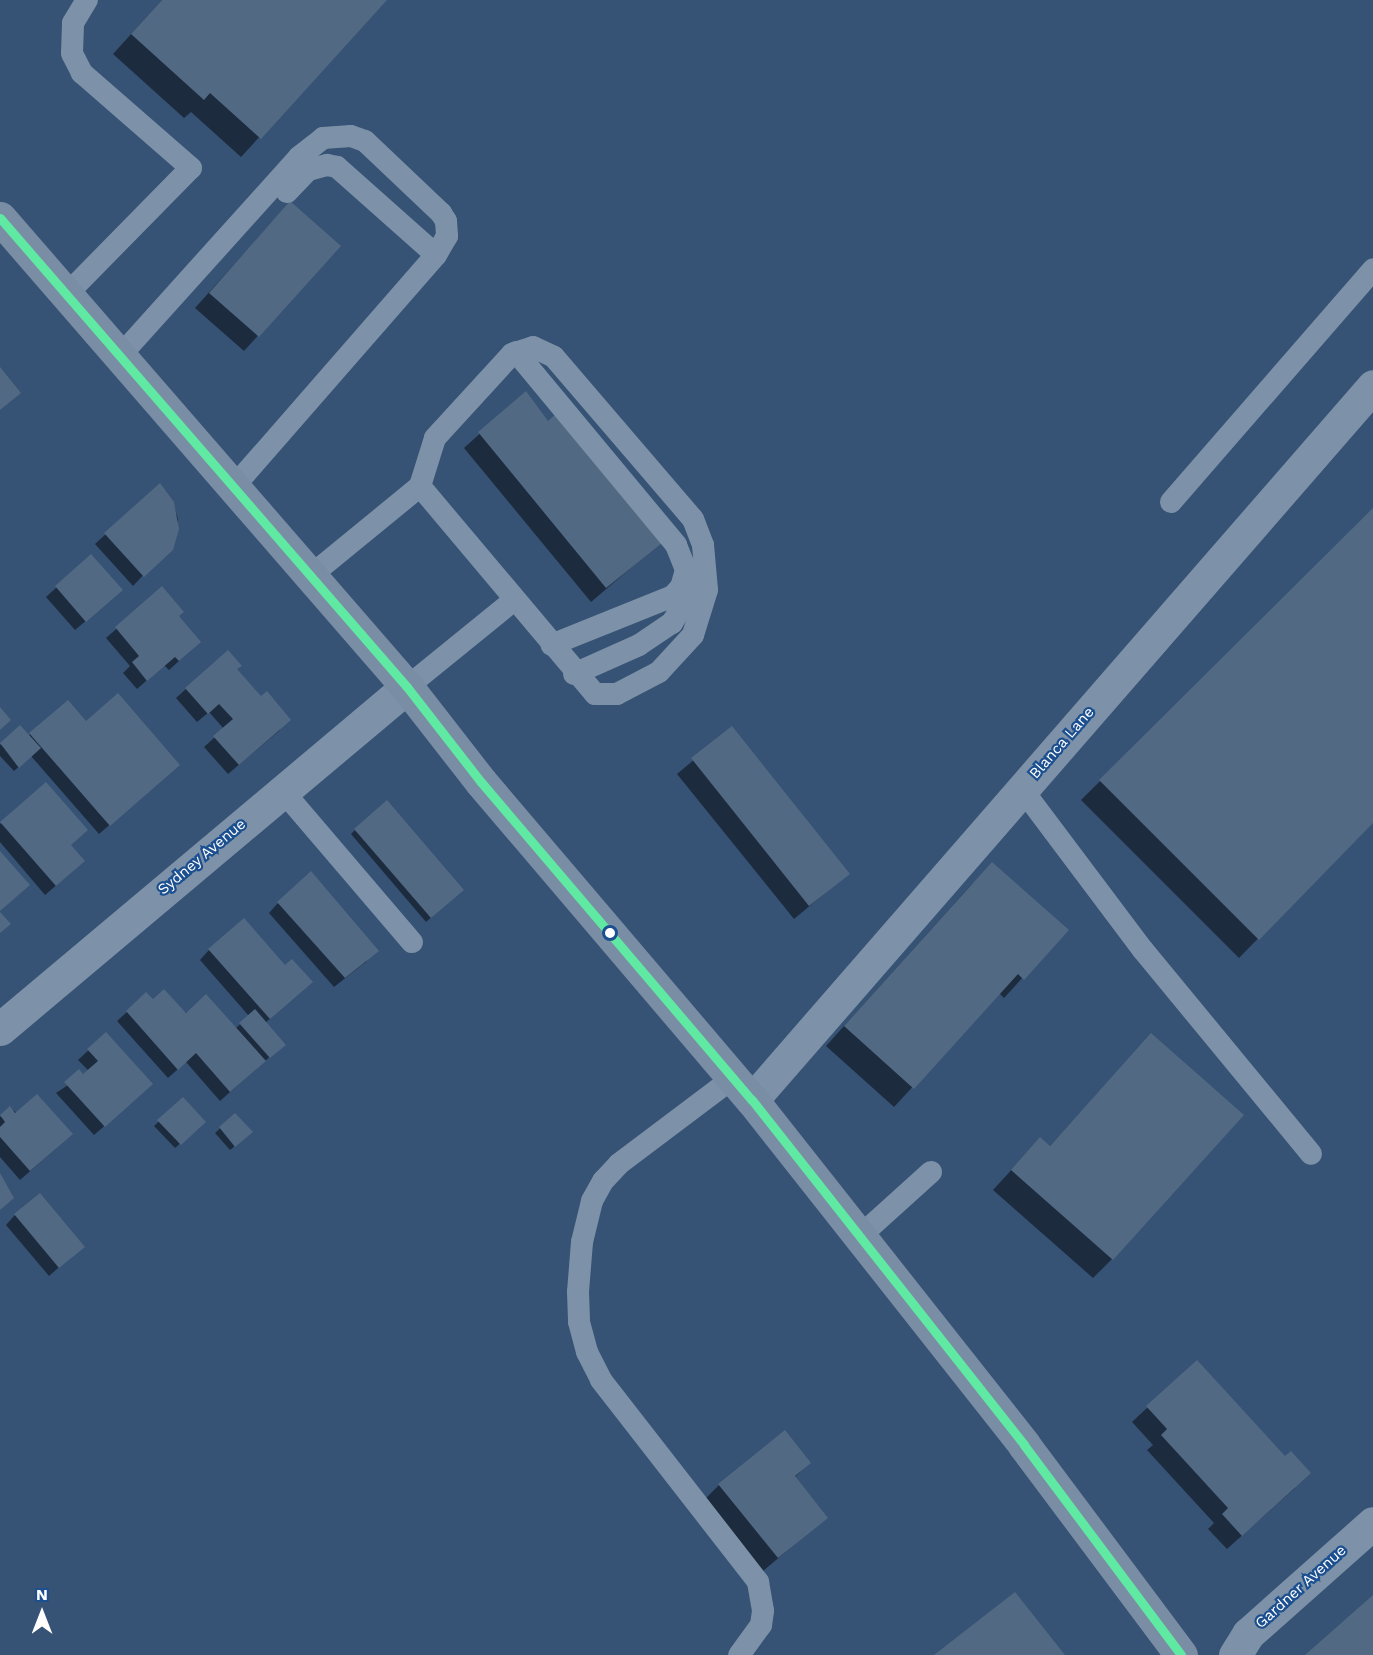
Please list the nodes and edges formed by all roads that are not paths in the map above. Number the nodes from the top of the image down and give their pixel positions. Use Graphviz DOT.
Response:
graph roads {
  1 [pos="87,0"];
  2 [pos="0,218"];
  3 [pos="436,255"];
  4 [pos="1373,270"];
  5 [pos="66,295"];
  6 [pos="165,305"];
  7 [pos="516,352"];
  8 [pos="119,357"];
  9 [pos="1373,386"];
  10 [pos="420,486"];
  11 [pos="232,489"];
  12 [pos="1171,502"];
  13 [pos="686,570"];
  14 [pos="309,577"];
  15 [pos="514,600"];
  16 [pos="551,645"];
  17 [pos="574,674"];
  18 [pos="407,687"];
  19 [pos="1022,789"];
  20 [pos="282,790"];
  21 [pos="412,942"];
  22 [pos="0,1029"];
  23 [pos="742,1089"];
  24 [pos="1311,1154"];
  25 [pos="931,1172"];
  26 [pos="859,1237"];
  27 [pos="1373,1523"];
  28 [pos="739,1655"];
  29 [pos="1181,1655"];
  30 [pos="1235,1655"];
  1 -- 5 [label="lane"];
  2 -- 5 [label="main road"];
  3 -- 6 [label="lane"];
  3 -- 6 [label="lane"];
  3 -- 11 [label="lane"];
  4 -- 12 [label="lane"];
  5 -- 8 [label="main road"];
  6 -- 8 [label="lane"];
  7 -- 10 [label="lane"];
  7 -- 13 [label="lane"];
  7 -- 17 [label="lane"];
  8 -- 11 [label="main road"];
  9 -- 19 [label="street, Blanca Lane"];
  10 -- 14 [label="lane"];
  10 -- 15 [label="lane"];
  11 -- 14 [label="main road"];
  13 -- 16 [label="lane"];
  13 -- 17 [label="lane"];
  14 -- 18 [label="main road"];
  15 -- 16 [label="lane"];
  15 -- 18 [label="lane"];
  16 -- 17 [label="lane"];
  18 -- 20 [label="street, Sydney Avenue"];
  18 -- 23 [label="main road"];
  19 -- 23 [label="street, Blanca Lane"];
  19 -- 24 [label="lane"];
  20 -- 21 [label="lane"];
  20 -- 22 [label="street, Sydney Avenue"];
  23 -- 26 [label="main road"];
  23 -- 28 [label="lane"];
  25 -- 26 [label="lane"];
  26 -- 29 [label="main road"];
  27 -- 30 [label="street, Gardner Avenue"];
}
